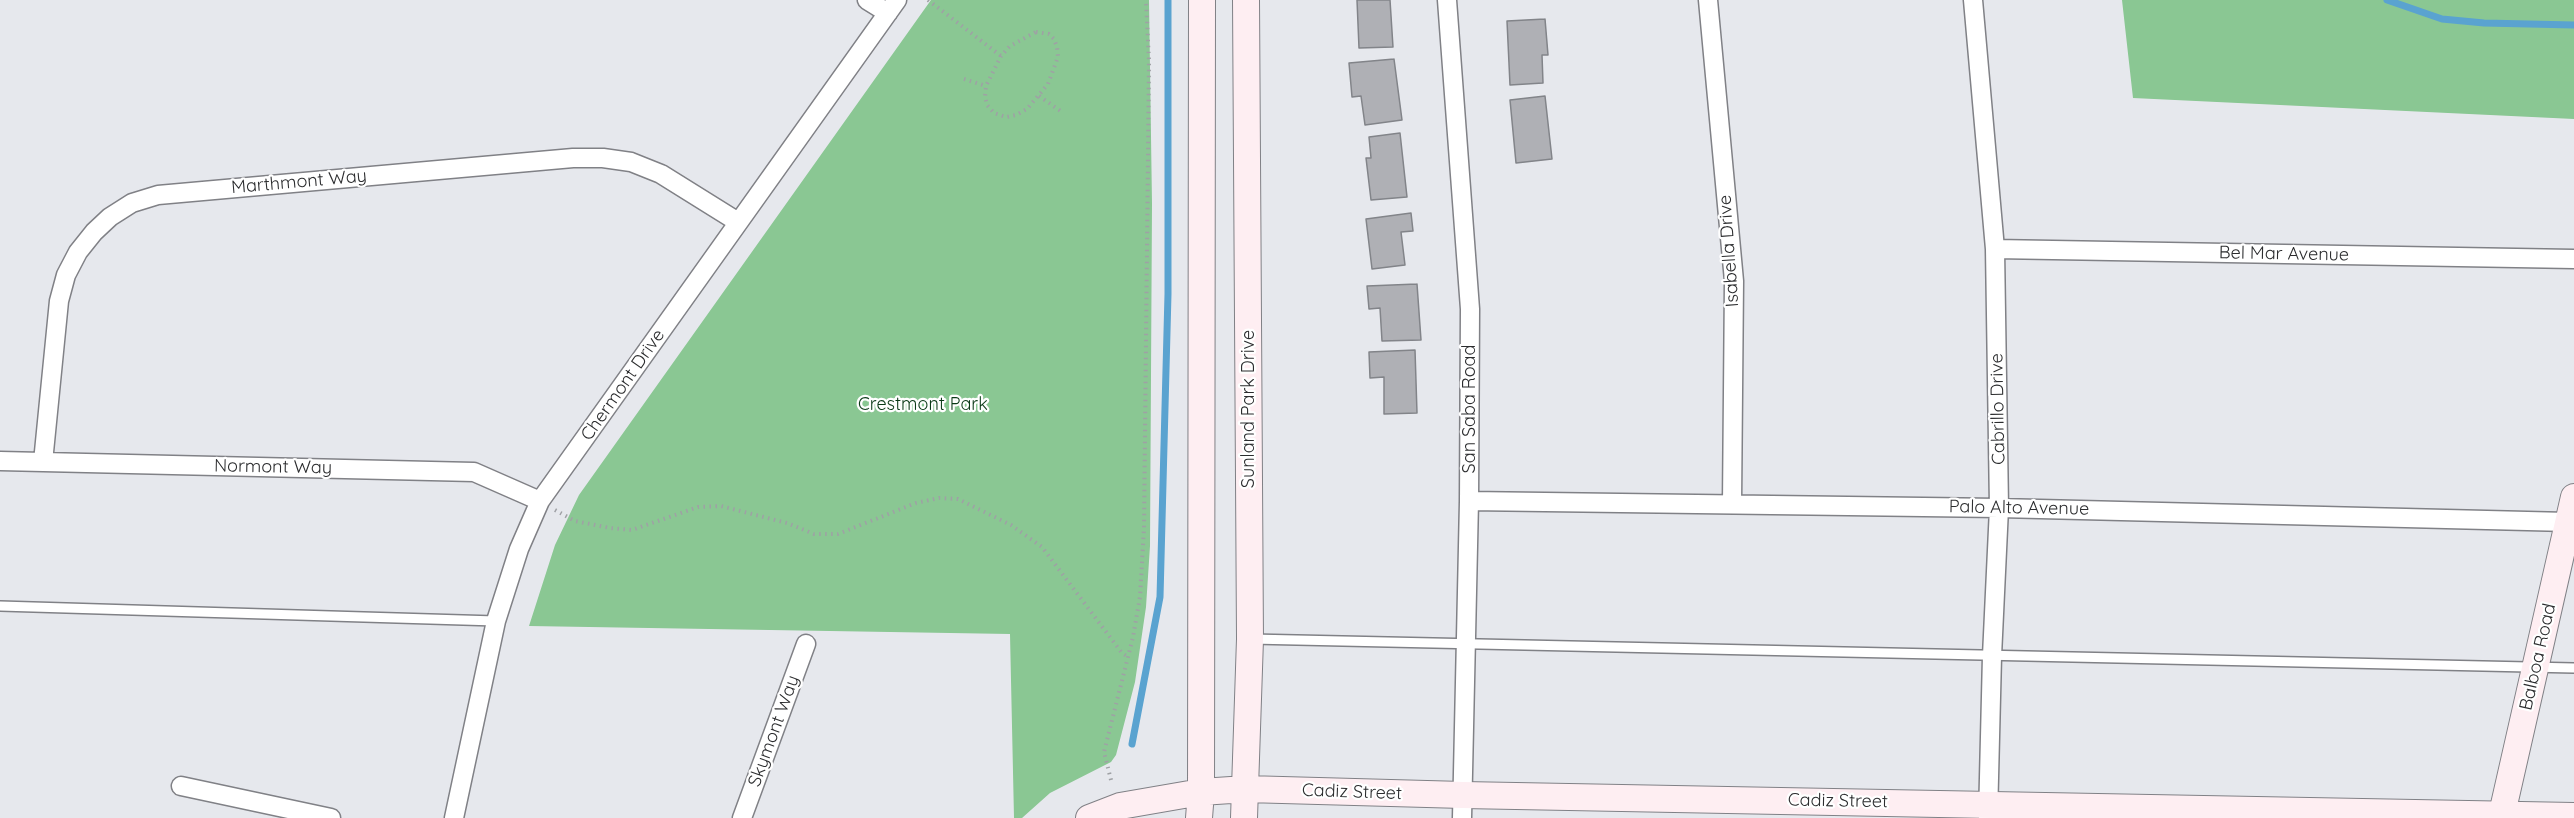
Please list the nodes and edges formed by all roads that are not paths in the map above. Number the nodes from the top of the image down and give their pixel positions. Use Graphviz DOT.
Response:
graph roads {
  1 [pos="867,0"];
  2 [pos="1202,0"];
  3 [pos="1246,0"];
  4 [pos="1447,0"];
  5 [pos="1708,0"];
  6 [pos="1973,0"];
  7 [pos="892,7"];
  8 [pos="738,222"];
  9 [pos="1995,249"];
  10 [pos="2574,259"];
  11 [pos="0,461"];
  12 [pos="43,462"];
  13 [pos="2574,496"];
  14 [pos="540,501"];
  15 [pos="1469,501"];
  16 [pos="1732,503"];
  17 [pos="1999,508"];
  18 [pos="2568,522"];
  19 [pos="0,606"];
  20 [pos="496,621"];
  21 [pos="1250,639"];
  22 [pos="806,644"];
  23 [pos="1466,644"];
  24 [pos="1992,656"];
  25 [pos="2535,667"];
  26 [pos="2574,668"];
  27 [pos="181,786"];
  28 [pos="1246,789"];
  29 [pos="1201,792"];
  30 [pos="1120,806"];
  31 [pos="1462,806"];
  32 [pos="1726,809"];
  33 [pos="1988,811"];
  34 [pos="2502,816"];
  35 [pos="2574,816"];
  36 [pos="331,818"];
  37 [pos="454,818"];
  38 [pos="742,818"];
  39 [pos="1089,818"];
  40 [pos="1144,818"];
  41 [pos="1198,818"];
  42 [pos="1244,818"];
  1 -- 7 [label="street"];
  2 -- 29 [label="street"];
  3 -- 21 [label="street, Sunland Park Drive"];
  4 -- 15 [label="street, San Saba Road"];
  5 -- 16 [label="street, Isabella Drive"];
  6 -- 9 [label="street, Cabrillo Drive"];
  7 -- 8 [label="street, Chermont Drive"];
  8 -- 12 [label="street, Marthmont Way"];
  8 -- 14 [label="street, Chermont Drive"];
  9 -- 10 [label="street, Bel Mar Avenue"];
  9 -- 17 [label="street, Cabrillo Drive"];
  11 -- 12 [label="street, Normont Way"];
  12 -- 14 [label="street, Normont Way"];
  13 -- 18 [label="street, Balboa Road"];
  14 -- 20 [label="street, Chermont Drive"];
  15 -- 16 [label="street, Palo Alto Avenue"];
  15 -- 23 [label="street, San Saba Road"];
  16 -- 17 [label="street, Palo Alto Avenue"];
  17 -- 18 [label="street, Palo Alto Avenue"];
  17 -- 24 [label="street, Cabrillo Drive"];
  18 -- 25 [label="street, Balboa Road"];
  19 -- 20 [label="lane"];
  20 -- 37 [label="street, Chermont Drive"];
  21 -- 23 [label="lane"];
  21 -- 28 [label="street, Sunland Park Drive"];
  22 -- 38 [label="street, Skymont Way"];
  23 -- 24 [label="lane"];
  23 -- 31 [label="street, San Saba Road"];
  24 -- 25 [label="lane"];
  24 -- 33 [label="street, Cabrillo Drive"];
  25 -- 26 [label="lane"];
  25 -- 34 [label="street, Balboa Road"];
  27 -- 36 [label="street"];
  28 -- 29 [label="street, Cadiz Street"];
  28 -- 31 [label="street, Cadiz Street"];
  28 -- 42 [label="street, Sunland Park Drive"];
  29 -- 30 [label="street, Cadiz Street"];
  29 -- 41 [label="street"];
  30 -- 39 [label="street, Cadiz Street"];
  30 -- 40 [label="street"];
  31 -- 32 [label="street, Cadiz Street"];
  32 -- 33 [label="street, Cadiz Street"];
  33 -- 34 [label="street, Cadiz Street"];
  34 -- 35 [label="street, Cadiz Street"];
}
